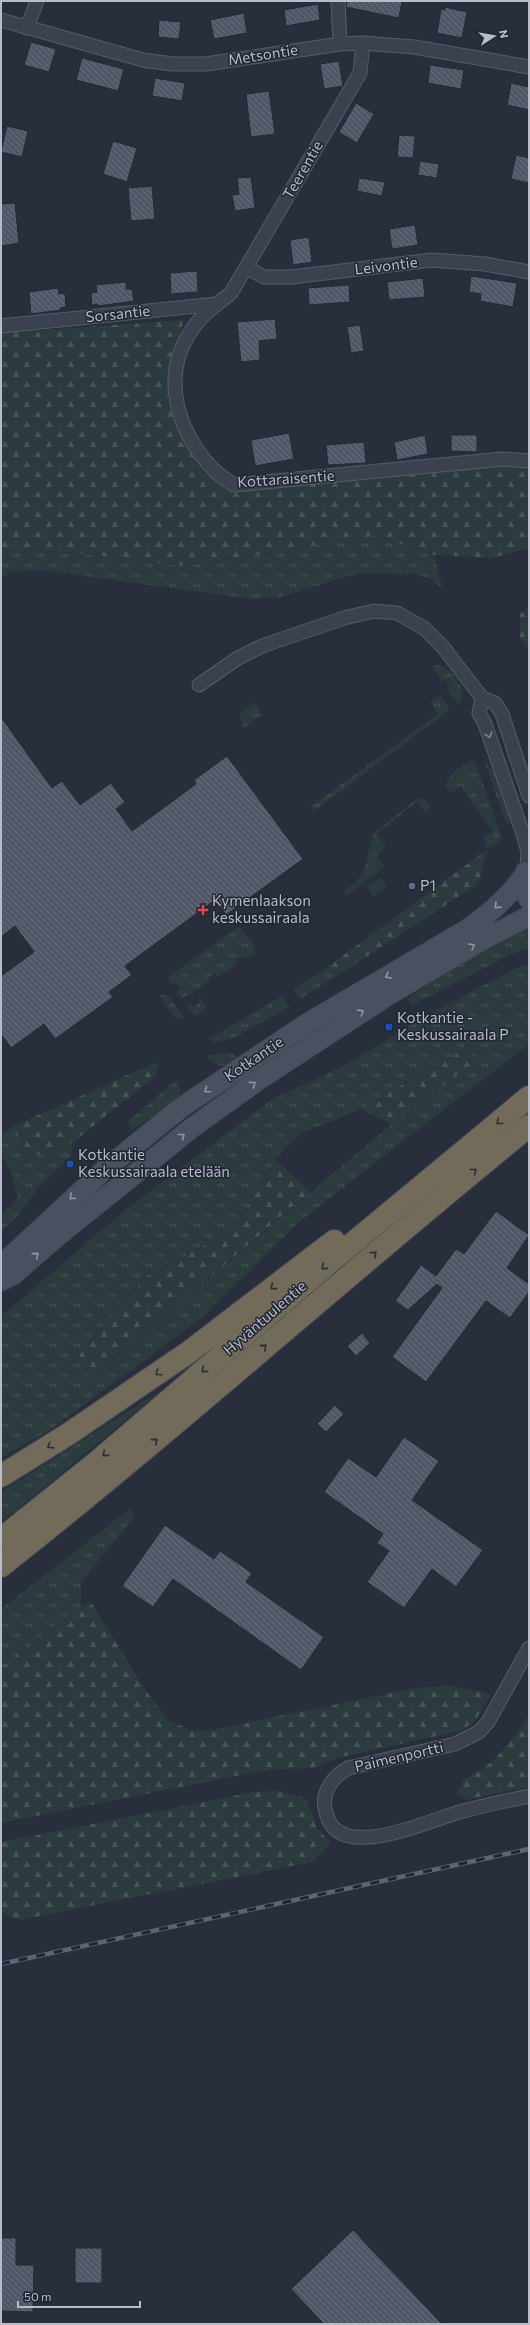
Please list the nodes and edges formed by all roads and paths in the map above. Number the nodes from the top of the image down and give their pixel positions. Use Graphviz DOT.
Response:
graph roads {
  1 [pos="37,1"];
  2 [pos="338,1"];
  3 [pos="3,23"];
  4 [pos="27,28"];
  5 [pos="363,43"];
  6 [pos="340,44"];
  7 [pos="529,67"];
  8 [pos="246,267"];
  9 [pos="529,272"];
  10 [pos="216,304"];
  11 [pos="1,326"];
  12 [pos="529,461"];
  13 [pos="199,684"];
  14 [pos="482,698"];
  15 [pos="529,796"];
  16 [pos="527,870"];
  17 [pos="529,900"];
  18 [pos="529,916"];
  19 [pos="529,1097"];
  20 [pos="529,1126"];
  21 [pos="450,1160"];
  22 [pos="1,1265"];
  23 [pos="1,1281"];
  24 [pos="1,1476"];
  25 [pos="71,1511"];
  26 [pos="1,1539"];
  27 [pos="1,1566"];
  28 [pos="1,1581"];
  29 [pos="529,1648"];
  30 [pos="529,1796"];
  1 -- 4 [label="street"];
  2 -- 6 [label="street"];
  3 -- 4 [label="street, Metsontie"];
  4 -- 6 [label="street, Metsontie"];
  5 -- 6 [label="street, Metsontie"];
  5 -- 7 [label="street, Metsontie"];
  5 -- 8 [label="street, Teerentie"];
  8 -- 9 [label="street, Leivontie"];
  8 -- 10 [label="street, Teerentie"];
  10 -- 11 [label="street, Sorsantie"];
  10 -- 12 [label="street, Kottaraisentie"];
  13 -- 14 [label="street"];
  14 -- 15 [label="street"];
  14 -- 16 [label="street, one-way"];
  16 -- 17 [label="street"];
  16 -- 22 [label="street, Kotkantie, one-way"];
  23 -- 18 [label="street, Kotkantie, one-way"];
  19 -- 21 [label="highway, Hyväntuulentie, one-way"];
  25 -- 20 [label="highway, Hyväntuulentie, one-way"];
  21 -- 24 [label="highway, one-way"];
  21 -- 26 [label="highway, Hyväntuulentie, one-way"];
  25 -- 27 [label="highway, Hyväntuulentie"];
  25 -- 28 [label="highway"];
  29 -- 30 [label="street, Paimenportti"];
}
